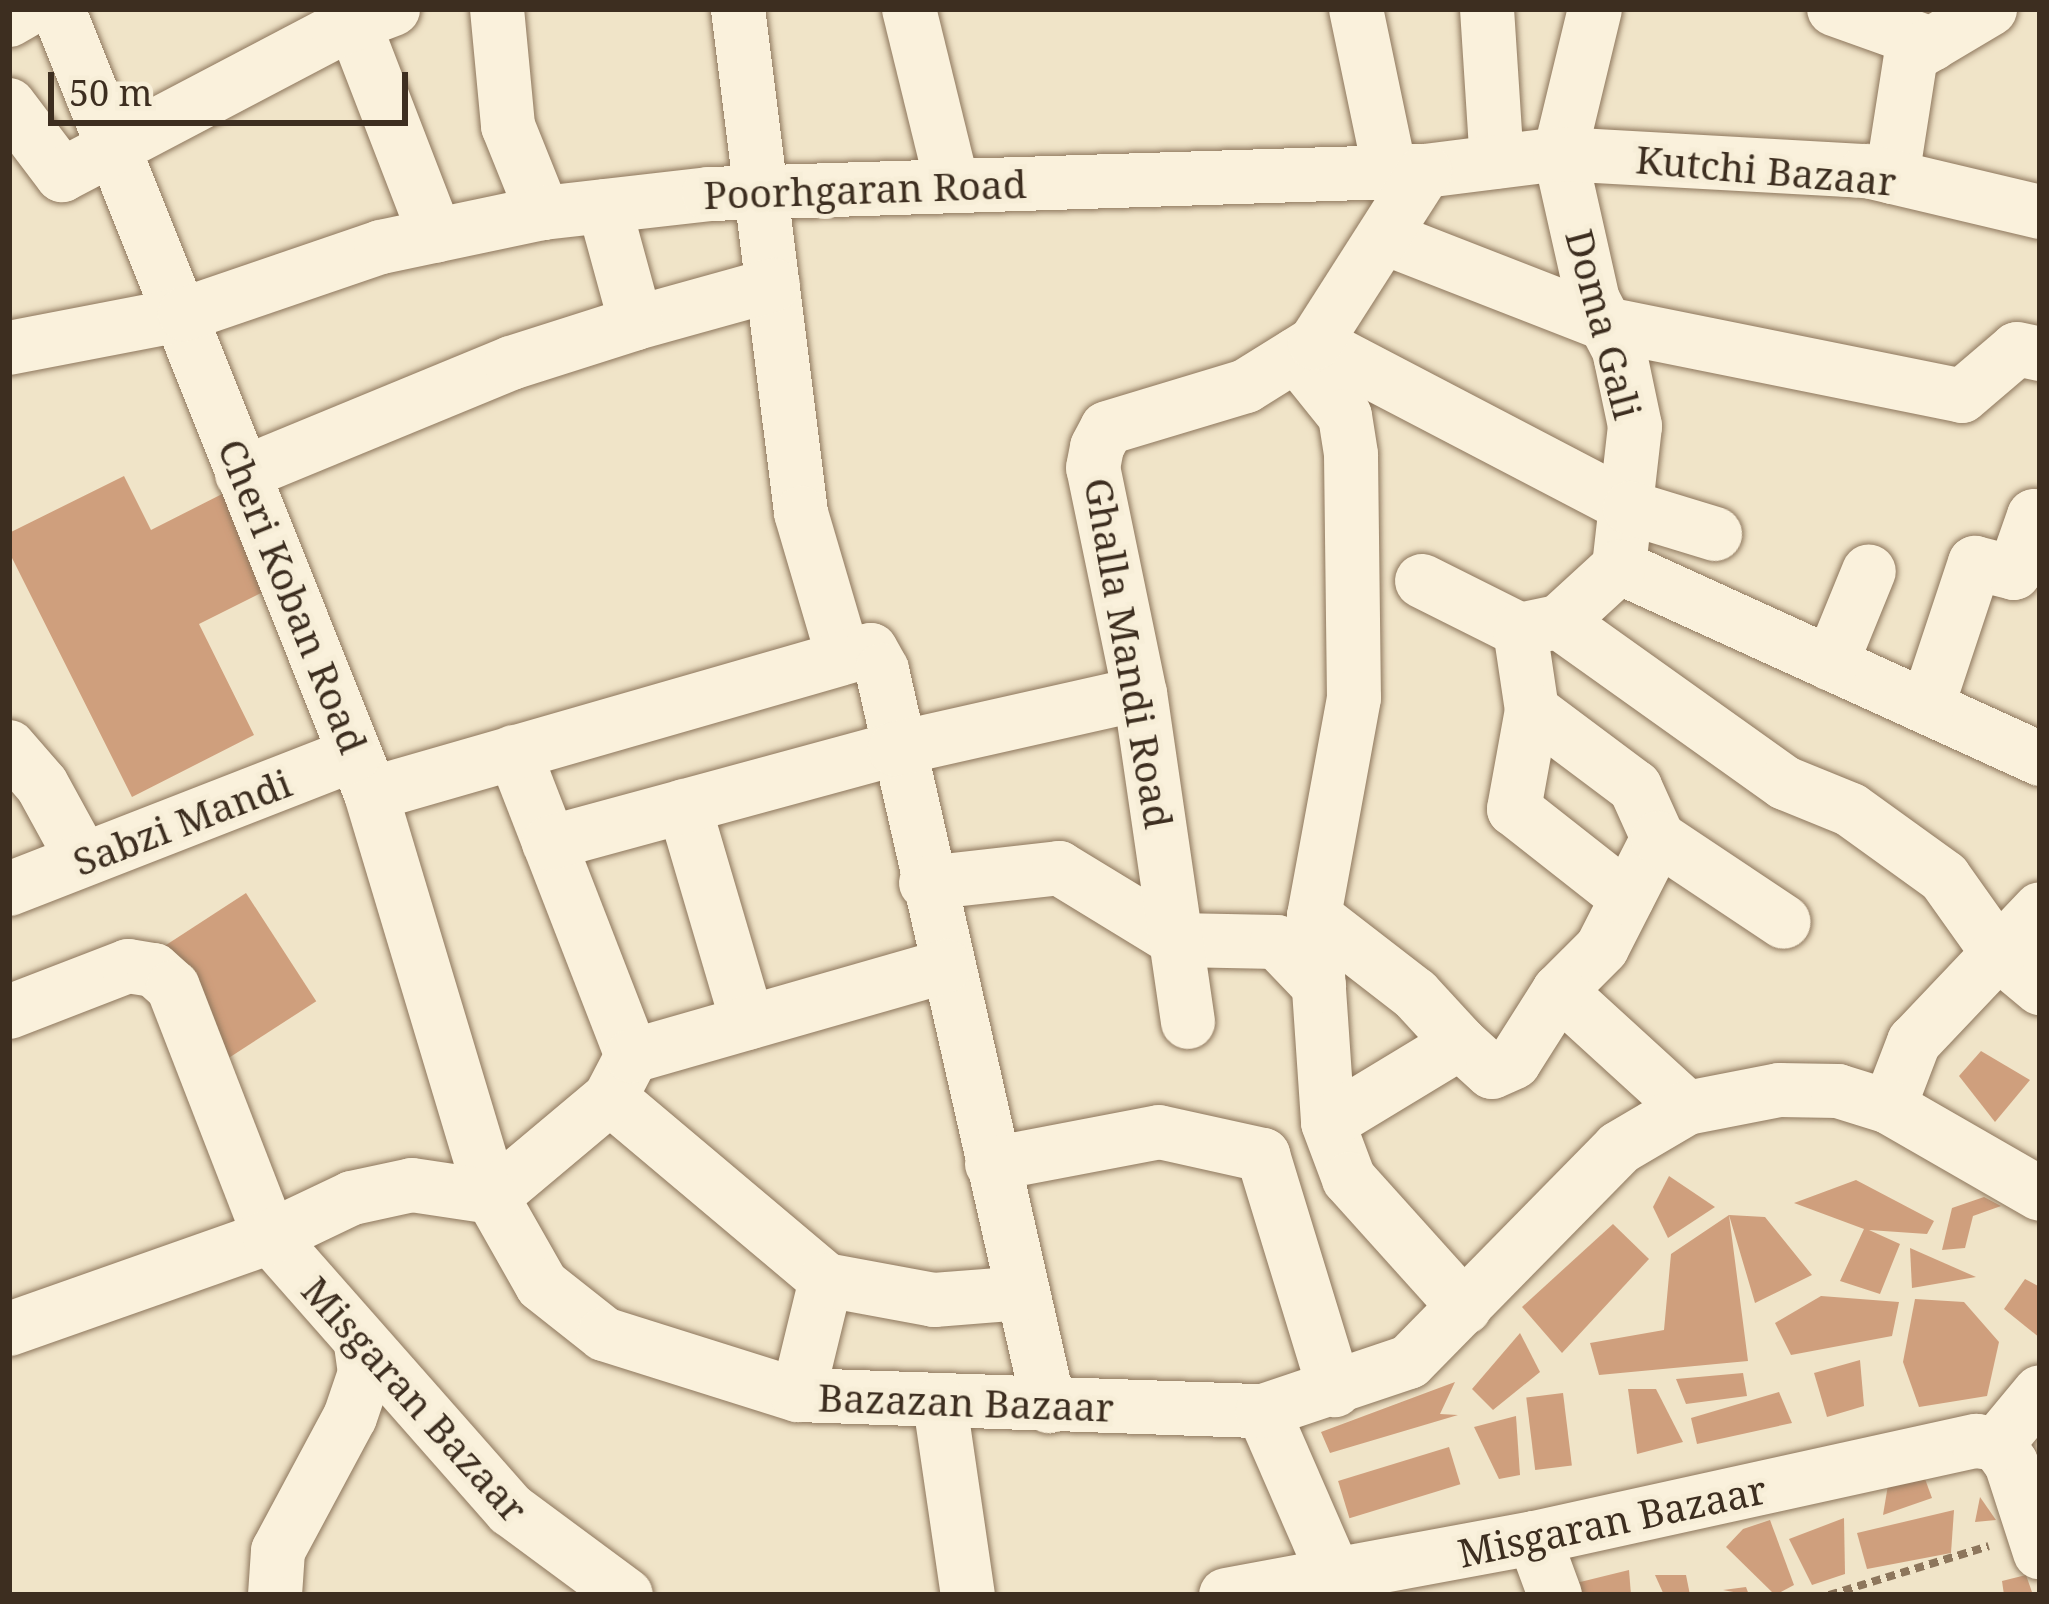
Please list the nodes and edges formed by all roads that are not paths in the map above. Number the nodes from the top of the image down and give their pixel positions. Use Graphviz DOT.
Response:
graph roads {
  1 [pos="28,9"];
  2 [pos="58,9"];
  3 [pos="738,9"];
  4 [pos="909,9"];
  5 [pos="1356,9"];
  6 [pos="1487,9"];
  7 [pos="1595,9"];
  8 [pos="1834,9"];
  9 [pos="1990,9"];
  10 [pos="374,16"];
  11 [pos="508,18"];
  12 [pos="9,20"];
  13 [pos="1932,44"];
  14 [pos="10,107"];
  15 [pos="114,145"];
  16 [pos="1560,154"];
  17 [pos="1497,162"];
  18 [pos="1407,169"];
  19 [pos="1892,177"];
  20 [pos="952,184"];
  21 [pos="764,192"];
  22 [pos="604,206"];
  23 [pos="2040,212"];
  24 [pos="543,213"];
  25 [pos="436,236"];
  26 [pos="1385,238"];
  27 [pos="773,285"];
  28 [pos="185,314"];
  29 [pos="635,323"];
  30 [pos="1606,324"];
  31 [pos="9,348"];
  32 [pos="1305,349"];
  33 [pos="2040,354"];
  34 [pos="242,473"];
  35 [pos="1630,508"];
  36 [pos="2040,518"];
  37 [pos="1715,535"];
  38 [pos="1619,567"];
  39 [pos="1869,571"];
  40 [pos="1421,581"];
  41 [pos="1540,626"];
  42 [pos="842,652"];
  43 [pos="1831,664"];
  44 [pos="1140,694"];
  45 [pos="1927,707"];
  46 [pos="1532,710"];
  47 [pos="9,747"];
  48 [pos="895,749"];
  49 [pos="514,752"];
  50 [pos="2040,759"];
  51 [pos="363,774"];
  52 [pos="684,806"];
  53 [pos="1658,838"];
  54 [pos="549,843"];
  55 [pos="83,860"];
  56 [pos="926,884"];
  57 [pos="9,890"];
  58 [pos="1627,898"];
  59 [pos="2040,909"];
  60 [pos="1314,916"];
  61 [pos="1784,922"];
  62 [pos="1177,940"];
  63 [pos="1998,953"];
  64 [pos="945,966"];
  65 [pos="1319,986"];
  66 [pos="2040,988"];
  67 [pos="1559,991"];
  68 [pos="9,1012"];
  69 [pos="1188,1022"];
  70 [pos="748,1023"];
  71 [pos="1460,1043"];
  72 [pos="621,1077"];
  73 [pos="1889,1107"];
  74 [pos="1687,1108"];
  75 [pos="1328,1123"];
  76 [pos="992,1165"];
  77 [pos="2040,1194"];
  78 [pos="492,1197"];
  79 [pos="270,1237"];
  80 [pos="826,1280"];
  81 [pos="1022,1293"];
  82 [pos="1465,1307"];
  83 [pos="9,1329"];
  84 [pos="361,1345"];
  85 [pos="1335,1390"];
  86 [pos="2040,1392"];
  87 [pos="798,1395"];
  88 [pos="940,1404"];
  89 [pos="1049,1406"];
  90 [pos="1262,1411"];
  91 [pos="1997,1444"];
  92 [pos="1534,1538"];
  93 [pos="2037,1542"];
  94 [pos="1336,1579"];
  95 [pos="275,1595"];
  96 [pos="626,1595"];
  97 [pos="968,1595"];
  98 [pos="1226,1595"];
  99 [pos="1555,1595"];
  1 -- 12 [label="street"];
  2 -- 15 [label="street, Cheri Koban Road"];
  3 -- 21 [label="street"];
  4 -- 20 [label="street"];
  5 -- 18 [label="street"];
  6 -- 17 [label="street"];
  7 -- 16 [label="street"];
  8 -- 13 [label="street"];
  9 -- 13 [label="street"];
  10 -- 15 [label="street"];
  10 -- 25 [label="street"];
  11 -- 24 [label="street"];
  13 -- 19 [label="street"];
  14 -- 15 [label="street"];
  15 -- 28 [label="street, Cheri Koban Road"];
  16 -- 17 [label="street, Poorhgaran Road"];
  16 -- 19 [label="street, Kutchi Bazaar"];
  16 -- 30 [label="street, Doma Gali"];
  17 -- 18 [label="street, Poorhgaran Road"];
  18 -- 20 [label="street, Poorhgaran Road"];
  18 -- 26 [label="street, Ghalla Mandi Road"];
  19 -- 23 [label="street, Kutchi Bazaar"];
  20 -- 21 [label="street, Poorhgaran Road"];
  21 -- 22 [label="street, Poorhgaran Road"];
  21 -- 27 [label="street"];
  22 -- 24 [label="street, Poorhgaran Road"];
  22 -- 29 [label="street"];
  24 -- 25 [label="street, Poorhgaran Road"];
  25 -- 28 [label="street, Poorhgaran Road"];
  26 -- 30 [label="street"];
  26 -- 32 [label="street, Ghalla Mandi Road"];
  27 -- 29 [label="street"];
  27 -- 42 [label="street"];
  28 -- 31 [label="street, Poorhgaran Road"];
  28 -- 34 [label="street, Cheri Koban Road"];
  29 -- 34 [label="street"];
  30 -- 33 [label="street"];
  30 -- 35 [label="street, Doma Gali"];
  32 -- 35 [label="street"];
  32 -- 44 [label="street, Ghalla Mandi Road"];
  32 -- 60 [label="street"];
  34 -- 51 [label="street, Cheri Koban Road"];
  35 -- 37 [label="street"];
  35 -- 38 [label="street, Doma Gali"];
  36 -- 45 [label="street"];
  38 -- 41 [label="street"];
  38 -- 43 [label="street"];
  39 -- 43 [label="street"];
  40 -- 41 [label="street"];
  41 -- 46 [label="street"];
  41 -- 63 [label="street"];
  42 -- 48 [label="street"];
  42 -- 49 [label="street, Sabzi Mandi"];
  43 -- 45 [label="street"];
  44 -- 48 [label="street"];
  44 -- 62 [label="street, Ghalla Mandi Road"];
  45 -- 50 [label="street"];
  46 -- 53 [label="street"];
  46 -- 58 [label="street"];
  47 -- 55 [label="street"];
  48 -- 52 [label="street"];
  48 -- 56 [label="street"];
  49 -- 51 [label="street, Sabzi Mandi"];
  49 -- 54 [label="street"];
  51 -- 55 [label="street, Sabzi Mandi"];
  51 -- 78 [label="street, Cheri Koban Road"];
  52 -- 54 [label="street"];
  52 -- 70 [label="street"];
  53 -- 58 [label="street"];
  53 -- 61 [label="street"];
  54 -- 72 [label="street"];
  55 -- 57 [label="street, Sabzi Mandi"];
  56 -- 62 [label="street"];
  56 -- 64 [label="street"];
  58 -- 67 [label="street"];
  59 -- 63 [label="street"];
  60 -- 65 [label="street"];
  60 -- 71 [label="street"];
  62 -- 65 [label="street"];
  62 -- 69 [label="street, Ghalla Mandi Road"];
  63 -- 66 [label="street"];
  63 -- 73 [label="street"];
  64 -- 70 [label="street"];
  64 -- 76 [label="street"];
  65 -- 75 [label="street"];
  67 -- 71 [label="street"];
  67 -- 74 [label="street"];
  68 -- 79 [label="street, Misgaran Bazaar"];
  70 -- 72 [label="street"];
  71 -- 75 [label="street"];
  72 -- 78 [label="street"];
  72 -- 80 [label="street"];
  73 -- 74 [label="street, Bazazan Bazaar"];
  73 -- 77 [label="street, Bazazan Bazaar"];
  74 -- 82 [label="street, Bazazan Bazaar"];
  75 -- 82 [label="street"];
  76 -- 81 [label="street"];
  76 -- 85 [label="street"];
  78 -- 79 [label="street"];
  78 -- 87 [label="street, Bazazan Bazaar"];
  79 -- 83 [label="street"];
  79 -- 84 [label="street, Misgaran Bazaar"];
  80 -- 81 [label="street"];
  80 -- 87 [label="street"];
  81 -- 89 [label="street"];
  82 -- 85 [label="street, Bazazan Bazaar"];
  84 -- 95 [label="street"];
  84 -- 96 [label="street, Misgaran Bazaar"];
  85 -- 90 [label="street, Bazazan Bazaar"];
  86 -- 91 [label="street"];
  87 -- 88 [label="street, Bazazan Bazaar"];
  88 -- 89 [label="street, Bazazan Bazaar"];
  88 -- 97 [label="street"];
  89 -- 90 [label="street, Bazazan Bazaar"];
  90 -- 94 [label="street"];
  91 -- 92 [label="street, Misgaran Bazaar"];
  91 -- 93 [label="street"];
  92 -- 94 [label="street, Misgaran Bazaar"];
  92 -- 99 [label="street"];
  94 -- 98 [label="street, Misgaran Bazaar"];
}
